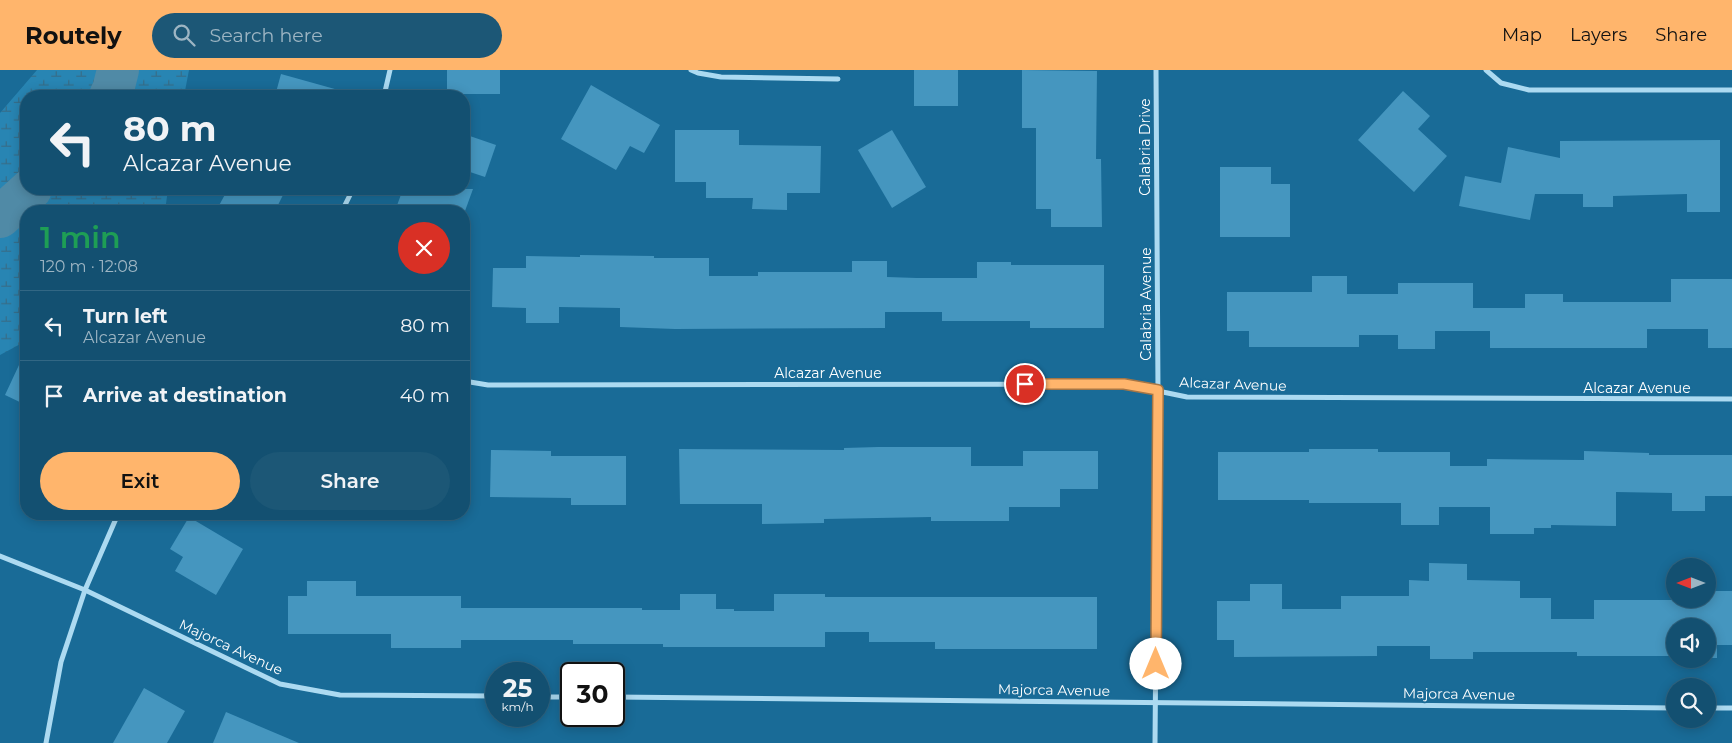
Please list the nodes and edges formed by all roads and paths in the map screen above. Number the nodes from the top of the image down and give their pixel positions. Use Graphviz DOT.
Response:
graph roads {
  1 [pos="390,70"];
  2 [pos="692,70"];
  3 [pos="1156,70"];
  4 [pos="1486,70"];
  5 [pos="838,79"];
  6 [pos="385,90"];
  7 [pos="1732,90"];
  8 [pos="1157,224"];
  9 [pos="470,382"];
  10 [pos="1158,390"];
  11 [pos="1732,399"];
  12 [pos="115,520"];
  13 [pos="0,556"];
  14 [pos="85,590"];
  15 [pos="485,696"];
  16 [pos="625,698"];
  17 [pos="1155,703"];
  18 [pos="1666,708"];
  19 [pos="1716,708"];
  20 [pos="1732,708"];
  21 [pos="46,743"];
  22 [pos="1155,743"];
  1 -- 6 [label="street"];
  2 -- 5 [label="street"];
  3 -- 8 [label="street, Calabria Drive"];
  4 -- 7 [label="street"];
  8 -- 10 [label="street, Calabria Avenue"];
  9 -- 10 [label="street, Alcazar Avenue"];
  10 -- 11 [label="street, Alcazar Avenue"];
  10 -- 17 [label="street, Calabria Avenue"];
  12 -- 14 [label="street"];
  13 -- 14 [label="street, Majorca Avenue"];
  14 -- 15 [label="street, Majorca Avenue"];
  14 -- 21 [label="street"];
  16 -- 17 [label="street, Majorca Avenue"];
  17 -- 18 [label="street, Majorca Avenue"];
  17 -- 22 [label="street, Calabria Avenue"];
  19 -- 20 [label="street"];
}
